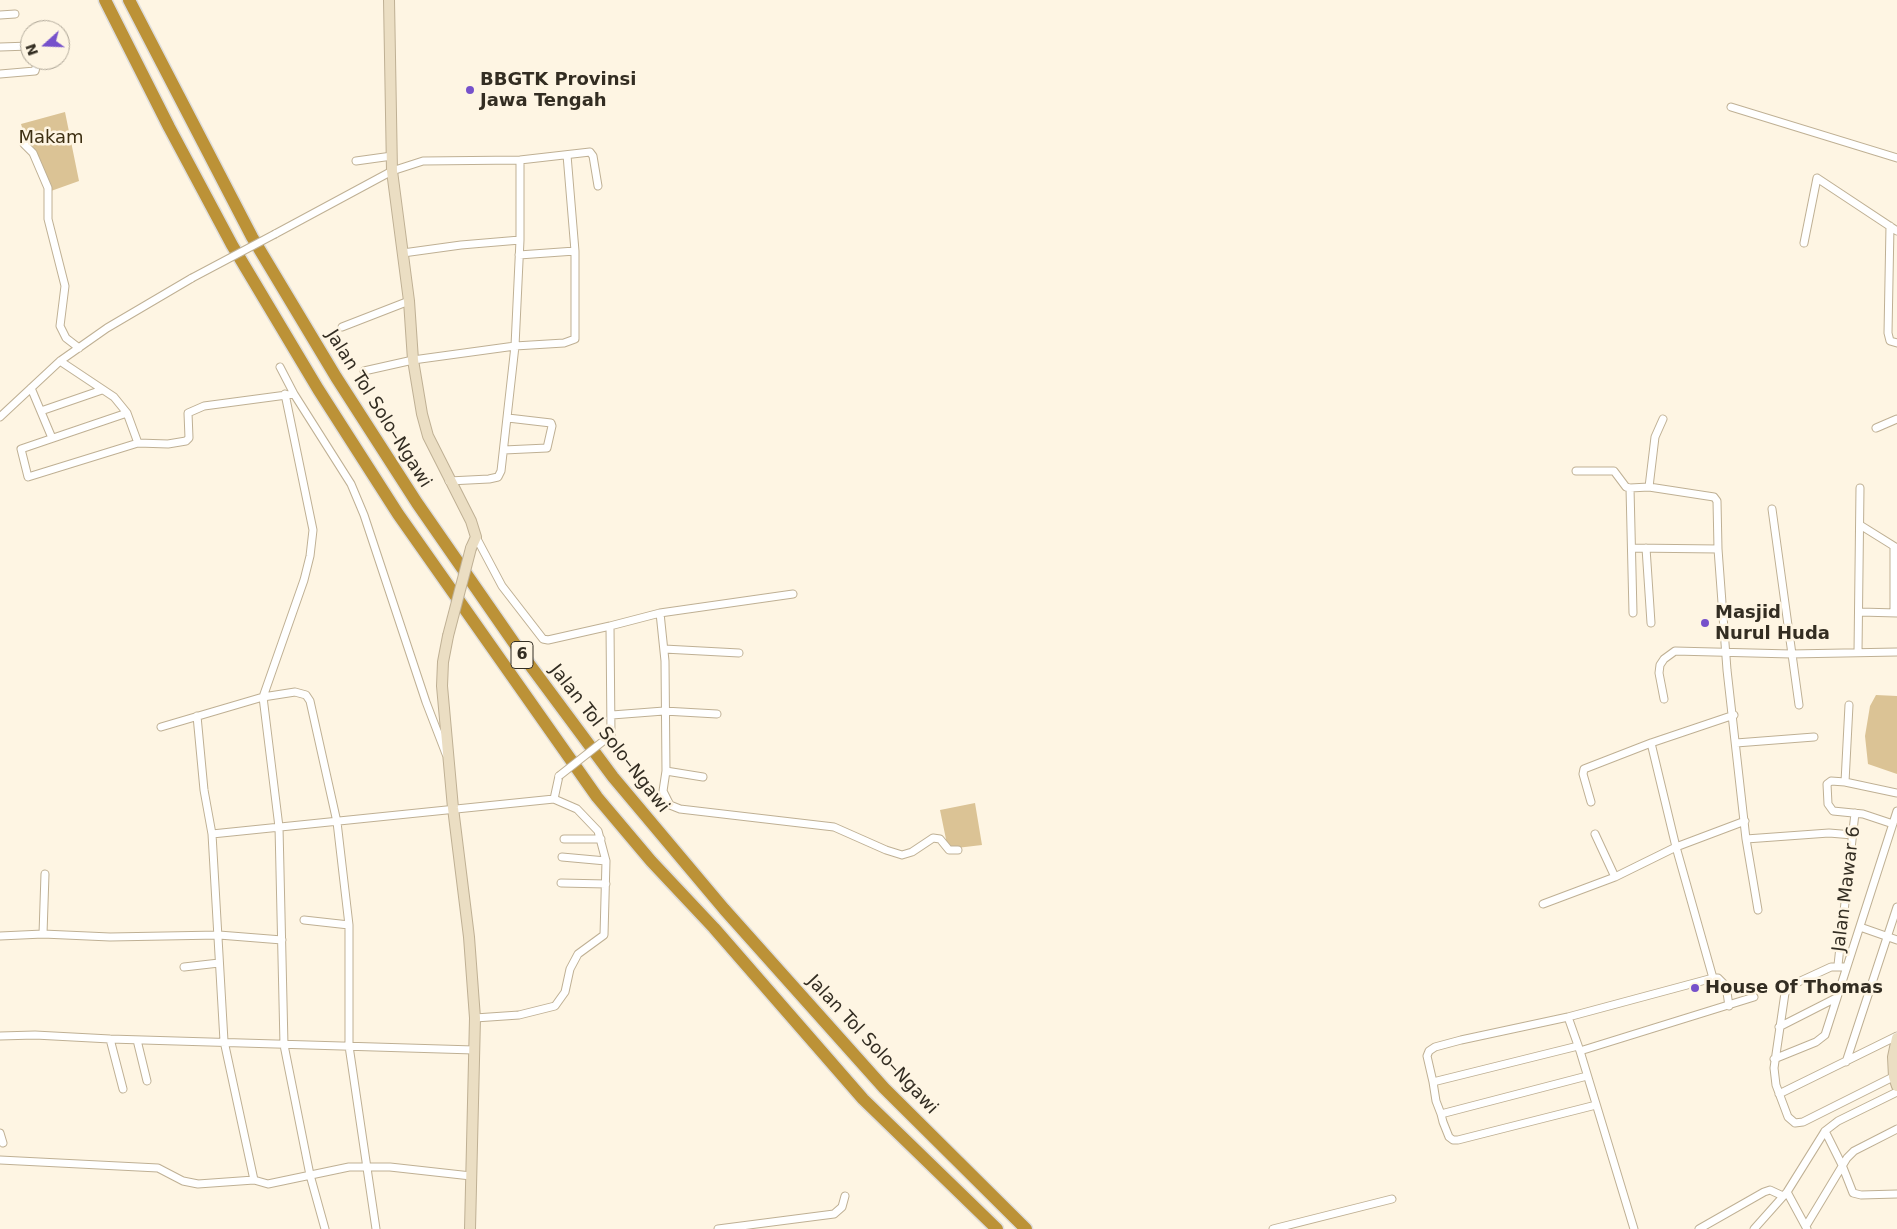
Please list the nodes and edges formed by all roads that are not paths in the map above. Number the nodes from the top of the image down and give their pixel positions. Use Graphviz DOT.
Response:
graph roads {
  1 [pos="105,0"];
  2 [pos="129,0"];
  3 [pos="389,0"];
  4 [pos="15,14"];
  5 [pos="0,15"];
  6 [pos="20,46"];
  7 [pos="0,47"];
  8 [pos="37,70"];
  9 [pos="0,74"];
  10 [pos="1731,107"];
  11 [pos="24,144"];
  12 [pos="567,155"];
  13 [pos="392,156"];
  14 [pos="1897,158"];
  15 [pos="520,160"];
  16 [pos="356,161"];
  17 [pos="392,171"];
  18 [pos="598,186"];
  19 [pos="1890,226"];
  20 [pos="1897,231"];
  21 [pos="520,240"];
  22 [pos="1804,243"];
  23 [pos="575,251"];
  24 [pos="403,253"];
  25 [pos="519,254"];
  26 [pos="409,301"];
  27 [pos="342,327"];
  28 [pos="1897,343"];
  29 [pos="515,346"];
  30 [pos="79,348"];
  31 [pos="414,360"];
  32 [pos="60,361"];
  33 [pos="280,367"];
  34 [pos="364,372"];
  35 [pos="31,388"];
  36 [pos="102,390"];
  37 [pos="285,394"];
  38 [pos="294,394"];
  39 [pos="41,411"];
  40 [pos="127,413"];
  41 [pos="0,417"];
  42 [pos="508,418"];
  43 [pos="1897,418"];
  44 [pos="1663,419"];
  45 [pos="1876,428"];
  46 [pos="52,438"];
  47 [pos="138,443"];
  48 [pos="504,450"];
  49 [pos="1576,471"];
  50 [pos="449,481"];
  51 [pos="1649,487"];
  52 [pos="1630,488"];
  53 [pos="1860,488"];
  54 [pos="1772,509"];
  55 [pos="1860,525"];
  56 [pos="476,536"];
  57 [pos="1895,547"];
  58 [pos="1632,548"];
  59 [pos="1646,548"];
  60 [pos="1718,549"];
  61 [pos="1896,578"];
  62 [pos="793,594"];
  63 [pos="1860,612"];
  64 [pos="660,613"];
  65 [pos="1632,613"];
  66 [pos="1896,613"];
  67 [pos="1650,623"];
  68 [pos="610,626"];
  69 [pos="664,649"];
  70 [pos="1726,652"];
  71 [pos="1858,652"];
  72 [pos="1897,652"];
  73 [pos="739,653"];
  74 [pos="1792,654"];
  75 [pos="263,697"];
  76 [pos="1664,699"];
  77 [pos="1799,705"];
  78 [pos="1848,705"];
  79 [pos="664,711"];
  80 [pos="717,714"];
  81 [pos="612,715"];
  82 [pos="1734,715"];
  83 [pos="197,716"];
  84 [pos="161,727"];
  85 [pos="1814,737"];
  86 [pos="1651,743"];
  87 [pos="1736,743"];
  88 [pos="449,764"];
  89 [pos="666,771"];
  90 [pos="703,777"];
  91 [pos="1845,782"];
  92 [pos="1897,793"];
  93 [pos="554,799"];
  94 [pos="1592,802"];
  95 [pos="453,808"];
  96 [pos="1897,811"];
  97 [pos="1855,813"];
  98 [pos="1745,821"];
  99 [pos="337,822"];
  100 [pos="1893,824"];
  101 [pos="279,827"];
  102 [pos="212,834"];
  103 [pos="1595,834"];
  104 [pos="1853,835"];
  105 [pos="564,839"];
  106 [pos="601,839"];
  107 [pos="1746,839"];
  108 [pos="1676,847"];
  109 [pos="958,850"];
  110 [pos="562,857"];
  111 [pos="606,861"];
  112 [pos="46,874"];
  113 [pos="1615,877"];
  114 [pos="561,883"];
  115 [pos="606,884"];
  116 [pos="1543,904"];
  117 [pos="1897,907"];
  118 [pos="1758,910"];
  119 [pos="304,920"];
  120 [pos="350,925"];
  121 [pos="1860,927"];
  122 [pos="43,934"];
  123 [pos="220,935"];
  124 [pos="0,936"];
  125 [pos="1887,936"];
  126 [pos="282,940"];
  127 [pos="1897,940"];
  128 [pos="220,963"];
  129 [pos="1838,966"];
  130 [pos="184,967"];
  131 [pos="1846,967"];
  132 [pos="1712,978"];
  133 [pos="1754,997"];
  134 [pos="1836,998"];
  135 [pos="1729,1006"];
  136 [pos="1568,1017"];
  137 [pos="474,1018"];
  138 [pos="1779,1027"];
  139 [pos="0,1036"];
  140 [pos="1897,1037"];
  141 [pos="110,1039"];
  142 [pos="137,1040"];
  143 [pos="224,1041"];
  144 [pos="284,1045"];
  145 [pos="348,1046"];
  146 [pos="1579,1049"];
  147 [pos="474,1050"];
  148 [pos="1774,1059"];
  149 [pos="1846,1062"];
  150 [pos="1588,1076"];
  151 [pos="147,1081"];
  152 [pos="1433,1082"];
  153 [pos="1896,1082"];
  154 [pos="123,1090"];
  155 [pos="1779,1094"];
  156 [pos="1596,1105"];
  157 [pos="1441,1114"];
  158 [pos="1897,1129"];
  159 [pos="1825,1131"];
  160 [pos="0,1133"];
  161 [pos="2,1143"];
  162 [pos="0,1160"];
  163 [pos="1842,1165"];
  164 [pos="368,1167"];
  165 [pos="310,1175"];
  166 [pos="470,1176"];
  167 [pos="254,1180"];
  168 [pos="1785,1194"];
  169 [pos="1897,1194"];
  170 [pos="845,1196"];
  171 [pos="1392,1199"];
  172 [pos="1806,1228"];
  173 [pos="325,1229"];
  174 [pos="376,1229"];
  175 [pos="470,1229"];
  176 [pos="718,1229"];
  177 [pos="997,1229"];
  178 [pos="1026,1229"];
  179 [pos="1273,1229"];
  180 [pos="1634,1229"];
  181 [pos="1699,1229"];
  182 [pos="1754,1229"];
  1 -- 177 [label="highway, 6"];
  2 -- 178 [label="highway, Jalan Tol Solo–Ngawi / 6"];
  3 -- 13 [label="street"];
  4 -- 5 [label="street"];
  6 -- 7 [label="street"];
  8 -- 9 [label="street"];
  10 -- 14 [label="street"];
  11 -- 30 [label="street"];
  12 -- 15 [label="street"];
  12 -- 18 [label="street"];
  12 -- 23 [label="street"];
  13 -- 16 [label="street"];
  13 -- 17 [label="street"];
  15 -- 17 [label="street"];
  15 -- 21 [label="street"];
  17 -- 24 [label="street"];
  17 -- 30 [label="street, bridge"];
  19 -- 20 [label="street"];
  19 -- 22 [label="street"];
  19 -- 28 [label="street"];
  21 -- 24 [label="street"];
  21 -- 25 [label="street"];
  23 -- 25 [label="street"];
  23 -- 29 [label="street"];
  24 -- 26 [label="street"];
  25 -- 29 [label="street"];
  26 -- 27 [label="street"];
  26 -- 31 [label="street"];
  29 -- 31 [label="street"];
  29 -- 42 [label="street"];
  30 -- 32 [label="street"];
  31 -- 34 [label="street"];
  31 -- 50 [label="street"];
  32 -- 35 [label="street"];
  32 -- 36 [label="street"];
  33 -- 38 [label="street"];
  35 -- 39 [label="street"];
  35 -- 41 [label="street"];
  36 -- 39 [label="street"];
  36 -- 40 [label="street"];
  37 -- 38 [label="street"];
  37 -- 47 [label="street"];
  37 -- 75 [label="street"];
  38 -- 88 [label="street"];
  39 -- 46 [label="street"];
  40 -- 46 [label="street"];
  40 -- 47 [label="street"];
  42 -- 48 [label="street"];
  42 -- 48 [label="street"];
  43 -- 45 [label="street"];
  44 -- 51 [label="street"];
  46 -- 47 [label="street"];
  48 -- 50 [label="street"];
  49 -- 52 [label="street"];
  50 -- 56 [label="street"];
  51 -- 52 [label="street"];
  51 -- 60 [label="street"];
  52 -- 58 [label="street"];
  53 -- 55 [label="street"];
  54 -- 74 [label="street"];
  55 -- 57 [label="street"];
  55 -- 63 [label="street"];
  56 -- 68 [label="street"];
  56 -- 88 [label="street, bridge"];
  57 -- 61 [label="street"];
  58 -- 59 [label="street"];
  58 -- 65 [label="street"];
  59 -- 60 [label="street"];
  59 -- 67 [label="street"];
  60 -- 70 [label="street"];
  61 -- 66 [label="street"];
  62 -- 64 [label="street"];
  63 -- 66 [label="street"];
  63 -- 71 [label="street"];
  64 -- 68 [label="street"];
  64 -- 69 [label="street"];
  68 -- 81 [label="street"];
  69 -- 73 [label="street"];
  69 -- 79 [label="street"];
  70 -- 74 [label="street"];
  70 -- 76 [label="street"];
  70 -- 82 [label="street"];
  71 -- 72 [label="street"];
  71 -- 74 [label="street"];
  74 -- 77 [label="street"];
  75 -- 83 [label="street"];
  75 -- 99 [label="street"];
  75 -- 101 [label="street"];
  78 -- 91 [label="street"];
  79 -- 80 [label="street"];
  79 -- 81 [label="street"];
  79 -- 89 [label="street"];
  81 -- 93 [label="street, bridge"];
  82 -- 86 [label="street"];
  82 -- 87 [label="street"];
  83 -- 84 [label="street"];
  83 -- 102 [label="street"];
  85 -- 87 [label="street"];
  86 -- 94 [label="street"];
  86 -- 108 [label="street"];
  87 -- 98 [label="street"];
  88 -- 95 [label="street"];
  89 -- 90 [label="street"];
  89 -- 109 [label="street"];
  91 -- 92 [label="street"];
  91 -- 97 [label="street"];
  93 -- 95 [label="street"];
  93 -- 106 [label="street"];
  95 -- 99 [label="street"];
  95 -- 137 [label="street"];
  96 -- 100 [label="street"];
  97 -- 100 [label="street"];
  97 -- 104 [label="street, Jalan Mawar 6"];
  98 -- 107 [label="street"];
  98 -- 108 [label="street"];
  99 -- 101 [label="street"];
  99 -- 120 [label="street"];
  100 -- 121 [label="street"];
  101 -- 102 [label="street"];
  101 -- 126 [label="street"];
  102 -- 123 [label="street"];
  103 -- 113 [label="street"];
  104 -- 107 [label="street"];
  104 -- 129 [label="street, Jalan Mawar 6"];
  105 -- 106 [label="street"];
  106 -- 111 [label="street"];
  107 -- 118 [label="street"];
  108 -- 113 [label="street"];
  108 -- 132 [label="street"];
  110 -- 111 [label="street"];
  111 -- 115 [label="street"];
  112 -- 122 [label="street"];
  113 -- 116 [label="street"];
  114 -- 115 [label="street"];
  115 -- 137 [label="street"];
  117 -- 125 [label="street"];
  119 -- 120 [label="street"];
  120 -- 145 [label="street"];
  121 -- 125 [label="street"];
  121 -- 131 [label="street"];
  122 -- 123 [label="street"];
  122 -- 124 [label="street"];
  123 -- 126 [label="street"];
  123 -- 128 [label="street"];
  125 -- 127 [label="street"];
  125 -- 149 [label="street"];
  126 -- 144 [label="street"];
  128 -- 130 [label="street"];
  128 -- 143 [label="street"];
  129 -- 131 [label="street"];
  129 -- 138 [label="street"];
  131 -- 134 [label="street"];
  132 -- 135 [label="street"];
  132 -- 136 [label="street"];
  133 -- 135 [label="street"];
  134 -- 138 [label="street"];
  134 -- 148 [label="street"];
  135 -- 146 [label="street"];
  136 -- 146 [label="street"];
  136 -- 152 [label="street"];
  137 -- 147 [label="street"];
  138 -- 148 [label="street"];
  139 -- 141 [label="street"];
  140 -- 149 [label="street"];
  140 -- 153 [label="street"];
  141 -- 142 [label="street"];
  141 -- 154 [label="street"];
  142 -- 143 [label="street"];
  142 -- 151 [label="street"];
  143 -- 144 [label="street"];
  143 -- 167 [label="street"];
  144 -- 145 [label="street"];
  144 -- 165 [label="street"];
  145 -- 147 [label="street"];
  145 -- 164 [label="street"];
  146 -- 150 [label="street"];
  146 -- 152 [label="street"];
  147 -- 166 [label="street"];
  148 -- 155 [label="street"];
  149 -- 155 [label="street"];
  150 -- 156 [label="street"];
  150 -- 157 [label="street"];
  152 -- 157 [label="street"];
  153 -- 155 [label="street"];
  153 -- 159 [label="street"];
  156 -- 157 [label="street"];
  156 -- 180 [label="street"];
  158 -- 163 [label="street"];
  159 -- 163 [label="street"];
  159 -- 168 [label="street"];
  160 -- 161 [label="street"];
  162 -- 167 [label="street"];
  163 -- 169 [label="street"];
  163 -- 172 [label="street"];
  164 -- 165 [label="street"];
  164 -- 166 [label="street"];
  164 -- 174 [label="street"];
  165 -- 167 [label="street"];
  165 -- 173 [label="street"];
  166 -- 175 [label="street"];
  168 -- 172 [label="street"];
  168 -- 181 [label="street"];
  168 -- 182 [label="street"];
  170 -- 176 [label="street"];
  171 -- 179 [label="street"];
}
